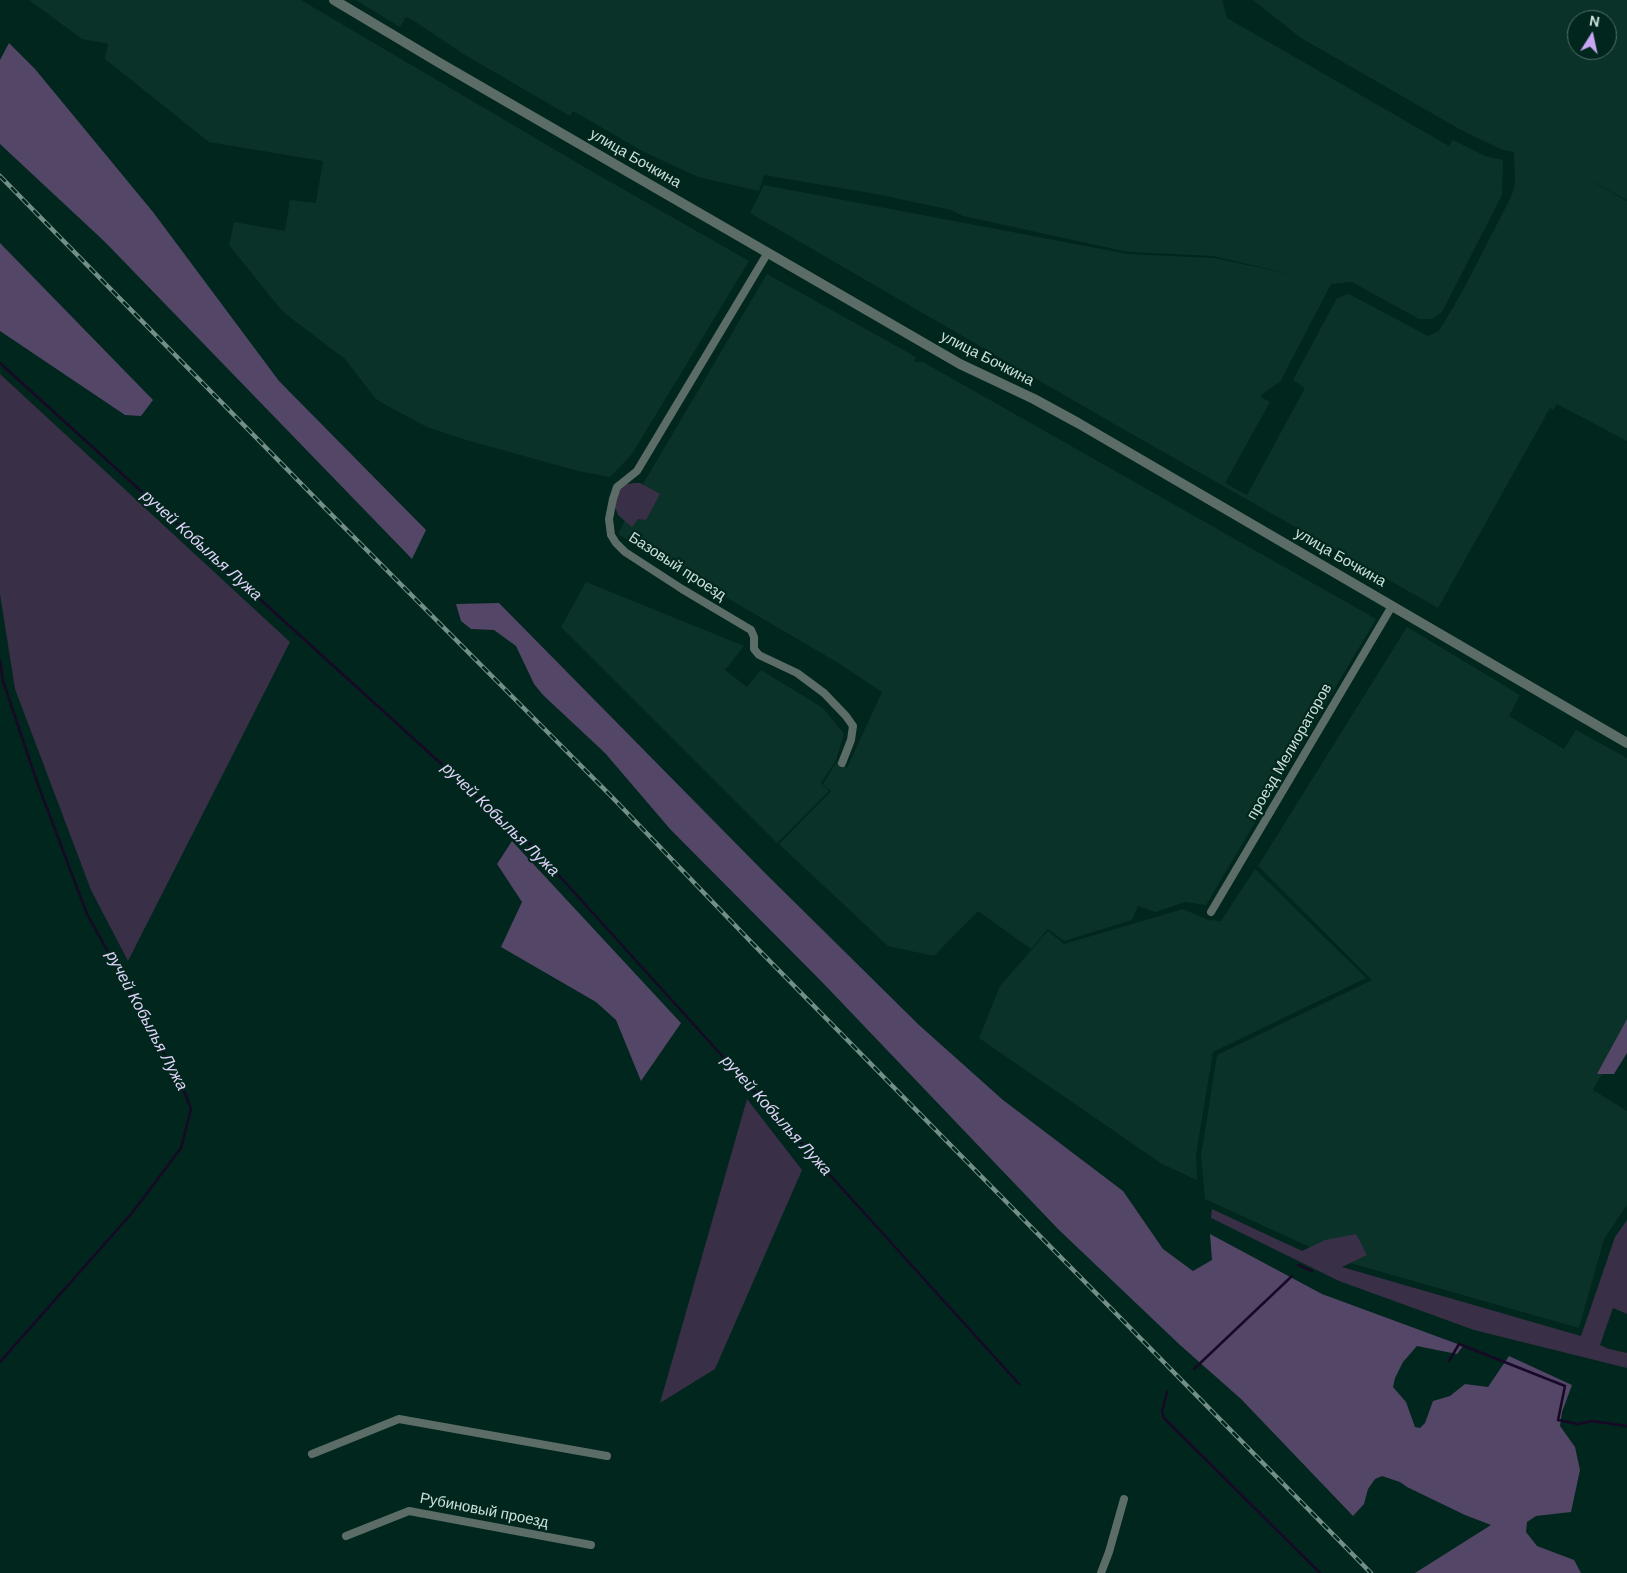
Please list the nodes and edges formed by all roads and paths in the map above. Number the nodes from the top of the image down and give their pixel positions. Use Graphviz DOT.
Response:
graph roads {
  1 [pos="334,0"];
  2 [pos="767,254"];
  3 [pos="1392,606"];
  4 [pos="1627,743"];
  5 [pos="842,763"];
  6 [pos="1211,912"];
  7 [pos="312,1454"];
  8 [pos="607,1456"];
  9 [pos="1124,1499"];
  10 [pos="346,1536"];
  11 [pos="591,1545"];
  12 [pos="1101,1573"];
  1 -- 2 [label="street, улица Бочкина"];
  2 -- 3 [label="street, улица Бочкина"];
  2 -- 5 [label="street, Базовый проезд"];
  3 -- 4 [label="street, улица Бочкина"];
  3 -- 6 [label="street, проезд Мелиораторов"];
  7 -- 8 [label="street"];
  9 -- 12 [label="street"];
  10 -- 11 [label="street, Рубиновый проезд"];
}
